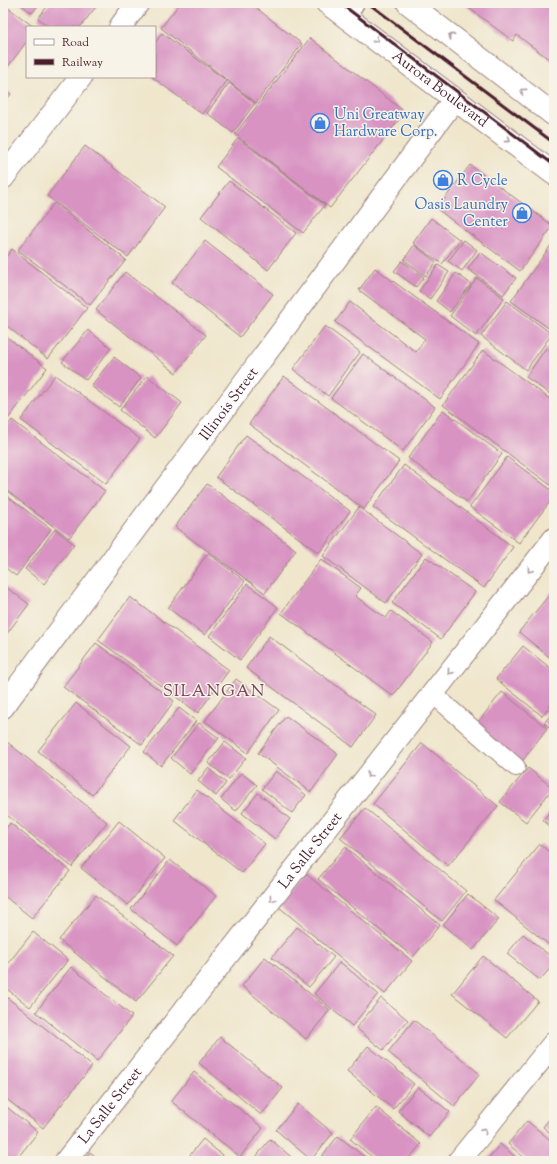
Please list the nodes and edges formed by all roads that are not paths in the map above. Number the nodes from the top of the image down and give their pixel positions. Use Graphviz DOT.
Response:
graph roads {
  1 [pos="138,3"];
  2 [pos="327,3"];
  3 [pos="408,3"];
  4 [pos="349,10"];
  5 [pos="121,26"];
  6 [pos="80,78"];
  7 [pos="454,100"];
  8 [pos="554,115"];
  9 [pos="554,174"];
  10 [pos="3,178"];
  11 [pos="554,539"];
  12 [pos="433,694"];
  13 [pos="3,707"];
  14 [pos="516,767"];
  15 [pos="554,1043"];
  16 [pos="66,1161"];
  17 [pos="460,1161"];
  1 -- 5 [label="street"];
  2 -- 4 [label="street, Aurora Boulevard"];
  8 -- 3 [label="street, one-way"];
  4 -- 7 [label="street, Aurora Boulevard, one-way"];
  6 -- 10 [label="street"];
  7 -- 9 [label="street, Aurora Boulevard, one-way"];
  7 -- 13 [label="street, Illinois Street"];
  11 -- 12 [label="street, La Salle Street, one-way"];
  12 -- 14 [label="lane"];
  12 -- 16 [label="street, La Salle Street, one-way"];
  17 -- 15 [label="street, one-way"];
}
